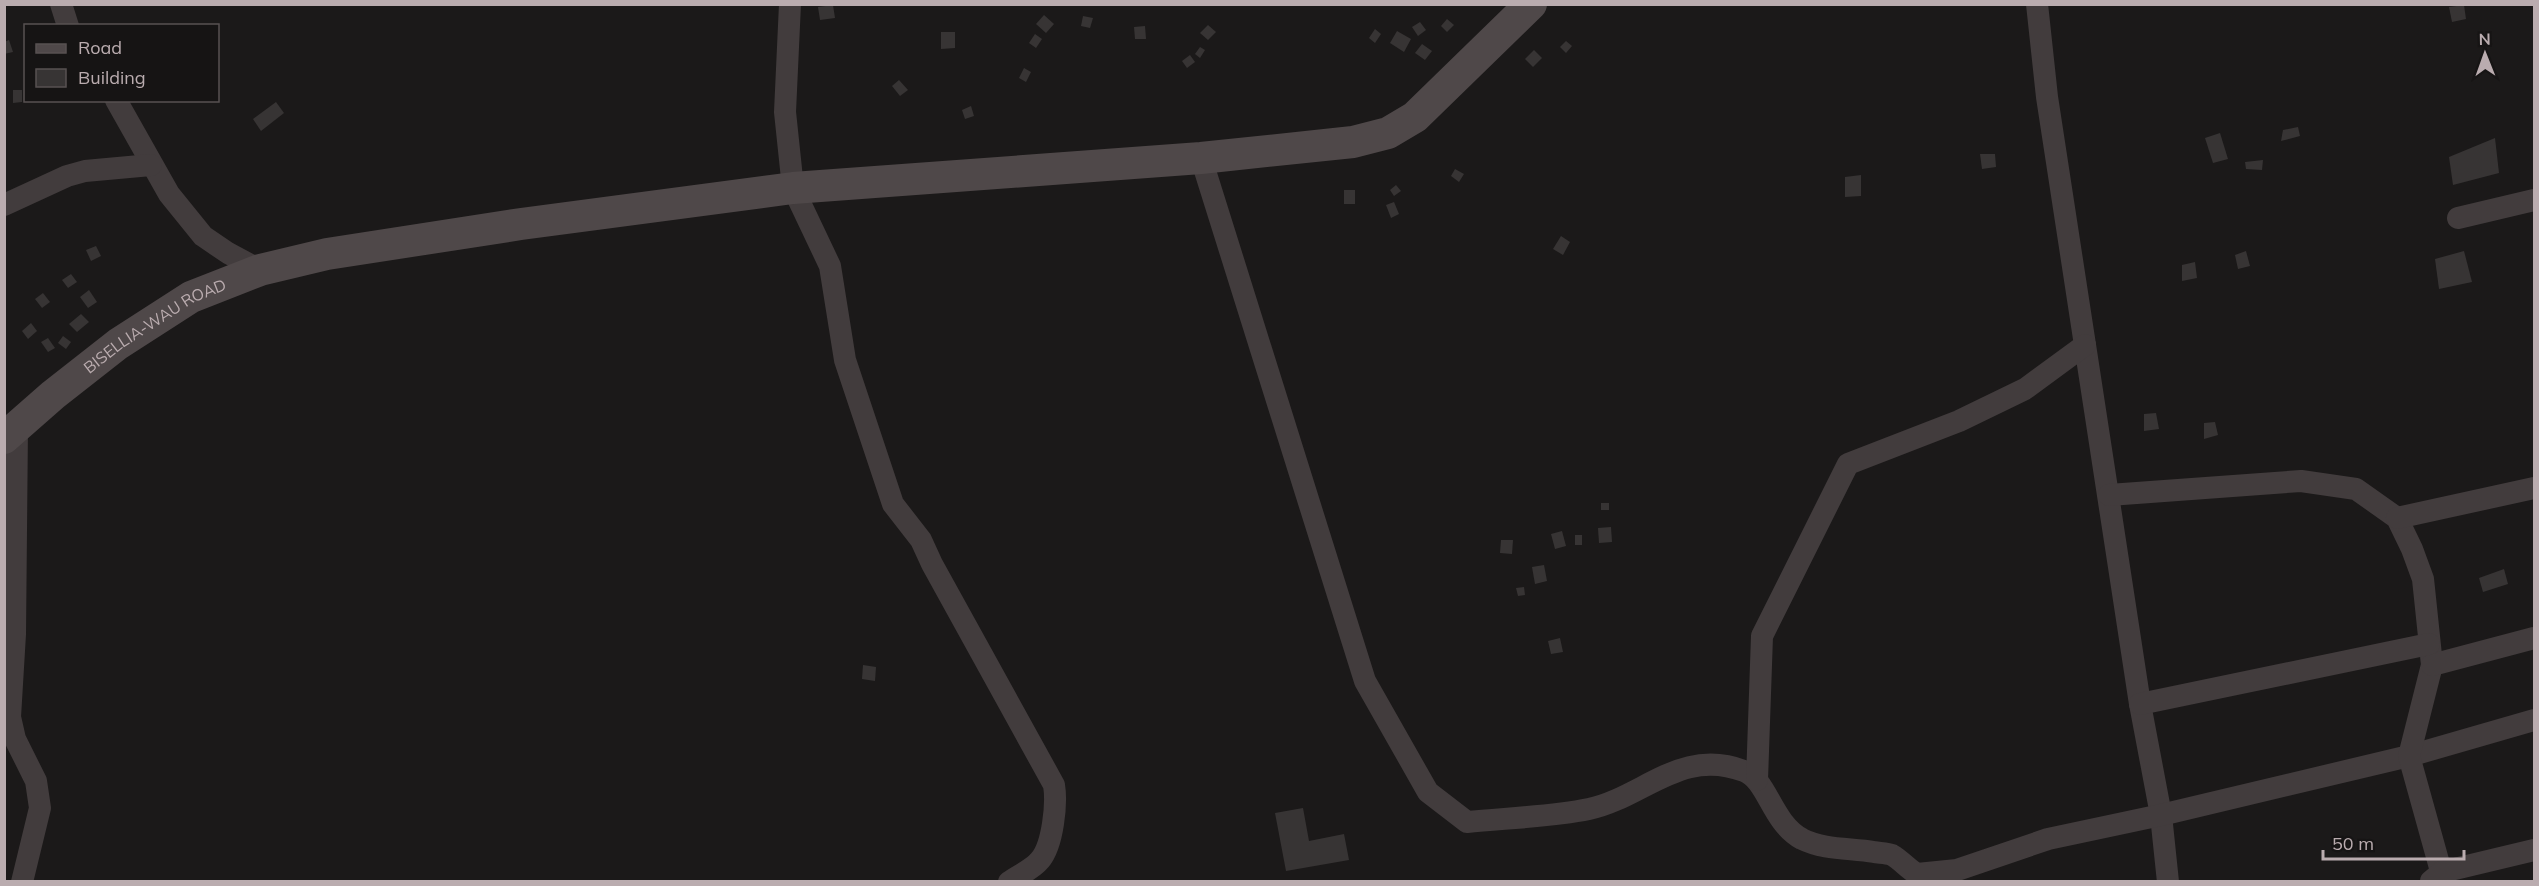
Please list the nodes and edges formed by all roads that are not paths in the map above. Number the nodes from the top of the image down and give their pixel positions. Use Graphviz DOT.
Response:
graph roads {
  1 [pos="61,4"];
  2 [pos="789,4"];
  3 [pos="1531,4"];
  4 [pos="2037,4"];
  5 [pos="67,24"];
  6 [pos="117,102"];
  7 [pos="1201,158"];
  8 [pos="151,165"];
  9 [pos="793,188"];
  10 [pos="2535,200"];
  11 [pos="4,205"];
  12 [pos="2458,218"];
  13 [pos="260,270"];
  14 [pos="2085,345"];
  15 [pos="11,432"];
  16 [pos="2535,488"];
  17 [pos="2109,495"];
  18 [pos="2397,518"];
  19 [pos="2535,638"];
  20 [pos="2431,654"];
  21 [pos="2140,704"];
  22 [pos="2535,720"];
  23 [pos="2409,756"];
  24 [pos="1757,780"];
  25 [pos="2161,815"];
  26 [pos="2535,850"];
  27 [pos="2439,878"];
  28 [pos="22,882"];
  29 [pos="1009,882"];
  30 [pos="2168,882"];
  1 -- 5 [label="street"];
  2 -- 9 [label="street"];
  3 -- 7 [label="main road, BISELLIA-WAU ROAD"];
  4 -- 14 [label="street"];
  6 -- 8 [label="street"];
  7 -- 9 [label="main road, BISELLIA-WAU ROAD"];
  7 -- 24 [label="street"];
  8 -- 11 [label="street"];
  8 -- 13 [label="street"];
  9 -- 13 [label="main road, BISELLIA-WAU ROAD"];
  9 -- 29 [label="street"];
  10 -- 12 [label="street"];
  13 -- 15 [label="main road, BISELLIA-WAU ROAD"];
  14 -- 17 [label="street"];
  14 -- 24 [label="street"];
  15 -- 28 [label="street"];
  16 -- 18 [label="street"];
  17 -- 18 [label="street"];
  17 -- 21 [label="street"];
  18 -- 20 [label="street"];
  19 -- 20 [label="street"];
  20 -- 21 [label="street"];
  20 -- 23 [label="street"];
  21 -- 25 [label="street"];
  22 -- 23 [label="street"];
  23 -- 25 [label="street"];
  23 -- 27 [label="street"];
  24 -- 25 [label="street"];
  25 -- 30 [label="street"];
  26 -- 27 [label="street"];
}
